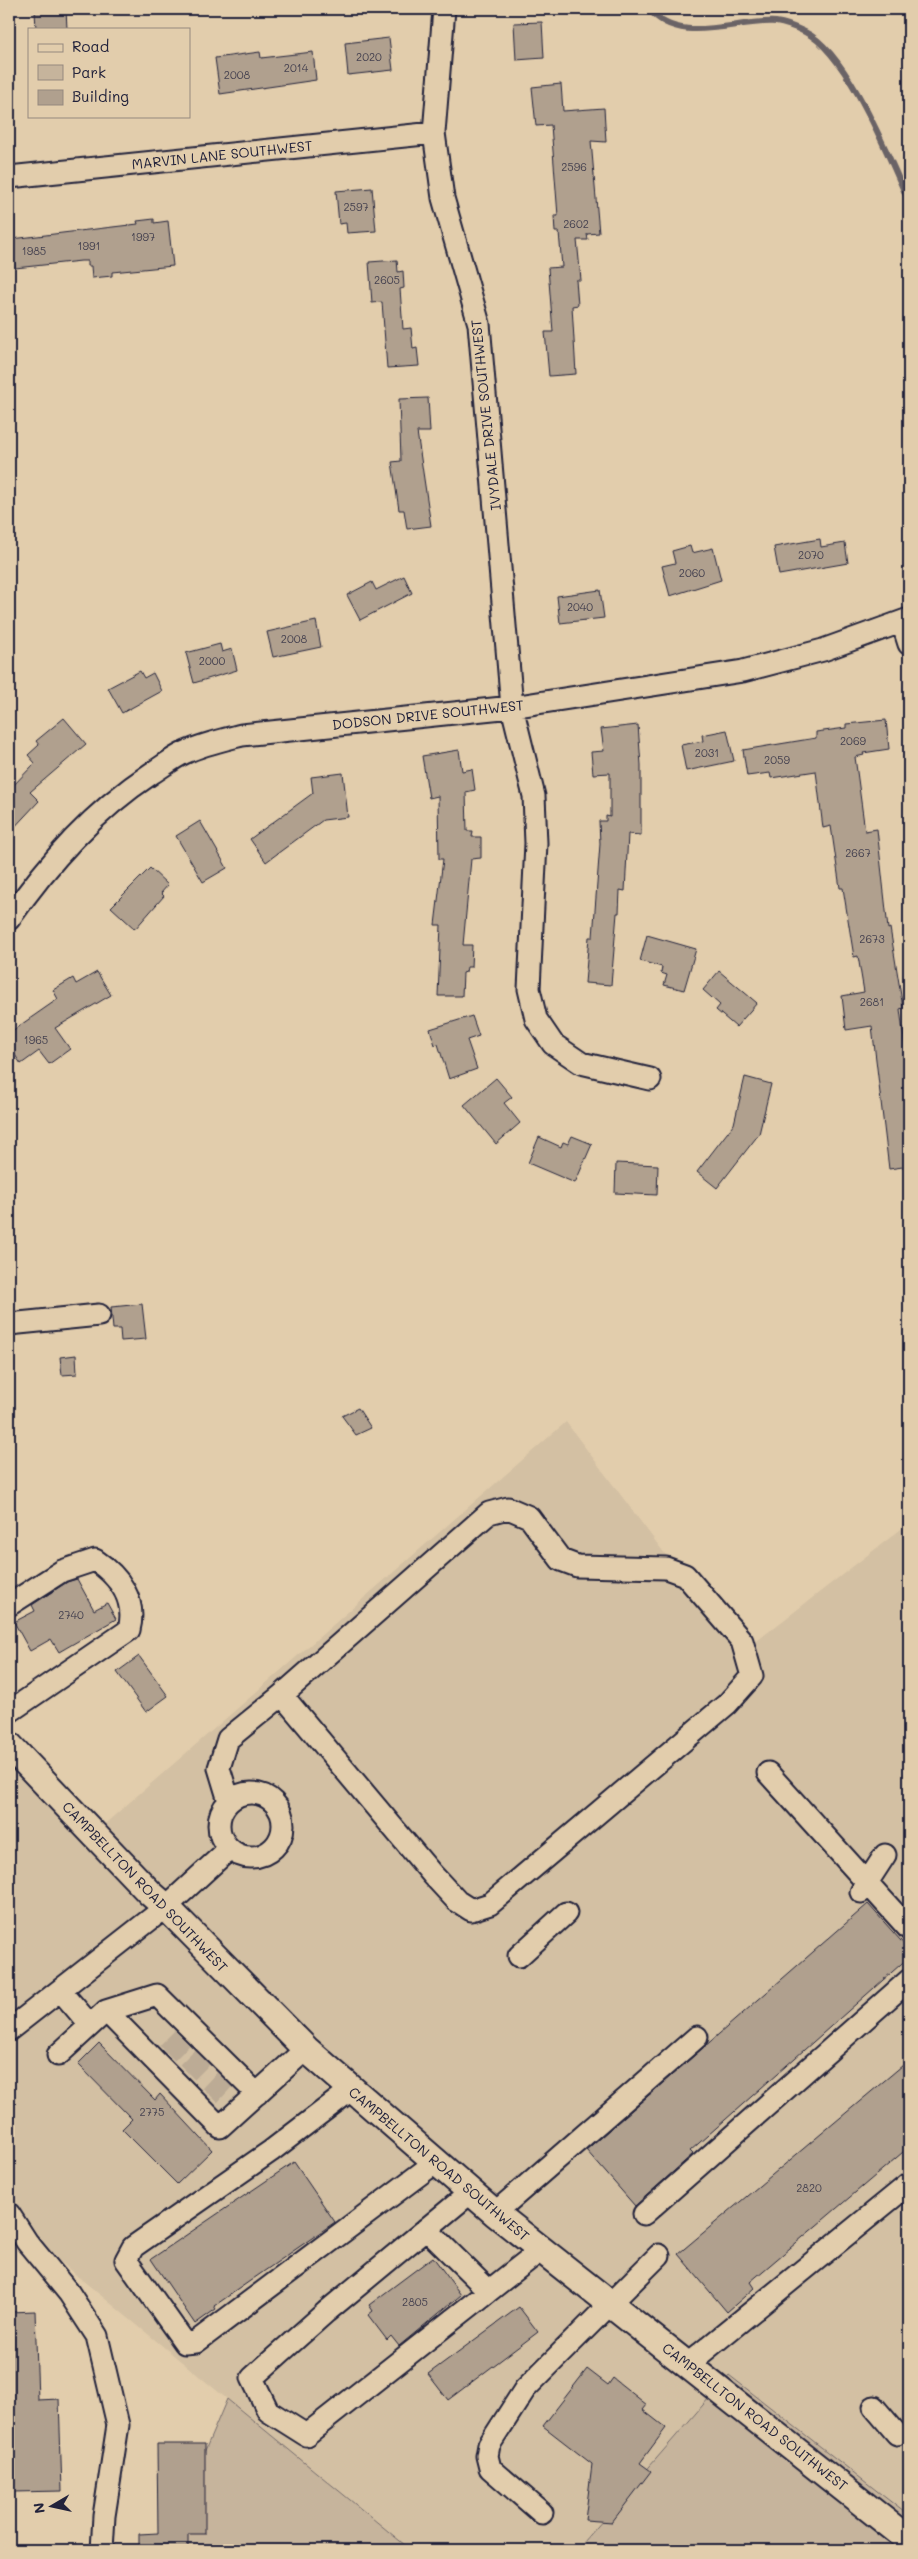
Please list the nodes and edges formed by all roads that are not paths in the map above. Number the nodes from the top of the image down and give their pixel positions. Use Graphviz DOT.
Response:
graph roads {
  1 [pos="444,9"];
  2 [pos="434,134"];
  3 [pos="9,177"];
  4 [pos="906,620"];
  5 [pos="909,644"];
  6 [pos="512,707"];
  7 [pos="9,919"];
  8 [pos="650,1079"];
  9 [pos="99,1315"];
  10 [pos="9,1324"];
  11 [pos="9,1605"];
  12 [pos="282,1695"];
  13 [pos="9,1712"];
  14 [pos="9,1745"];
  15 [pos="768,1773"];
  16 [pos="229,1802"];
  17 [pos="228,1850"];
  18 [pos="885,1855"];
  19 [pos="864,1888"];
  20 [pos="166,1907"];
  21 [pos="566,1913"];
  22 [pos="909,1929"];
  23 [pos="519,1956"];
  24 [pos="909,1980"];
  25 [pos="61,1990"];
  26 [pos="106,2011"];
  27 [pos="90,2025"];
  28 [pos="9,2030"];
  29 [pos="697,2037"];
  30 [pos="175,2046"];
  31 [pos="306,2050"];
  32 [pos="58,2055"];
  33 [pos="352,2089"];
  34 [pos="257,2094"];
  35 [pos="436,2162"];
  36 [pos="909,2184"];
  37 [pos="471,2192"];
  38 [pos="495,2213"];
  39 [pos="9,2214"];
  40 [pos="644,2214"];
  41 [pos="426,2230"];
  42 [pos="541,2250"];
  43 [pos="659,2255"];
  44 [pos="489,2291"];
  45 [pos="610,2303"];
  46 [pos="688,2364"];
  47 [pos="874,2407"];
  48 [pos="897,2434"];
  49 [pos="542,2513"];
  50 [pos="909,2540"];
  51 [pos="102,2550"];
  1 -- 2 [label="street, IVYDALE DRIVE SOUTHWEST"];
  2 -- 3 [label="street, MARVIN LANE SOUTHWEST"];
  2 -- 6 [label="street, IVYDALE DRIVE SOUTHWEST"];
  4 -- 5 [label="street"];
  4 -- 6 [label="street, DODSON DRIVE SOUTHWEST"];
  6 -- 7 [label="street, DODSON DRIVE SOUTHWEST"];
  6 -- 8 [label="street, IVYDALE DRIVE SOUTHWEST"];
  9 -- 10 [label="street"];
  11 -- 13 [label="street"];
  12 -- 12 [label="street"];
  12 -- 16 [label="street"];
  14 -- 20 [label="main road, CAMPBELLTON ROAD SOUTHWEST"];
  15 -- 19 [label="street"];
  16 -- 17 [label="street"];
  16 -- 17 [label="street"];
  17 -- 20 [label="street"];
  18 -- 19 [label="street"];
  19 -- 22 [label="street"];
  20 -- 25 [label="street"];
  20 -- 31 [label="main road, CAMPBELLTON ROAD SOUTHWEST"];
  21 -- 23 [label="street"];
  24 -- 40 [label="street"];
  25 -- 27 [label="street"];
  25 -- 28 [label="street"];
  26 -- 27 [label="street"];
  26 -- 30 [label="street"];
  26 -- 30 [label="street"];
  27 -- 32 [label="street"];
  29 -- 38 [label="street"];
  30 -- 34 [label="street"];
  30 -- 34 [label="street"];
  31 -- 33 [label="main road, CAMPBELLTON ROAD SOUTHWEST"];
  31 -- 34 [label="street"];
  33 -- 35 [label="main road, CAMPBELLTON ROAD SOUTHWEST"];
  33 -- 35 [label="street"];
  35 -- 37 [label="main road, CAMPBELLTON ROAD SOUTHWEST"];
  36 -- 46 [label="street"];
  37 -- 38 [label="main road, CAMPBELLTON ROAD SOUTHWEST"];
  37 -- 41 [label="street"];
  38 -- 42 [label="main road, CAMPBELLTON ROAD SOUTHWEST"];
  39 -- 51 [label="street"];
  41 -- 44 [label="street"];
  41 -- 44 [label="street"];
  42 -- 44 [label="street"];
  42 -- 45 [label="main road, CAMPBELLTON ROAD SOUTHWEST"];
  43 -- 45 [label="street"];
  45 -- 46 [label="main road, CAMPBELLTON ROAD SOUTHWEST"];
  45 -- 49 [label="street"];
  46 -- 50 [label="main road, CAMPBELLTON ROAD SOUTHWEST"];
  47 -- 48 [label="street"];
}
